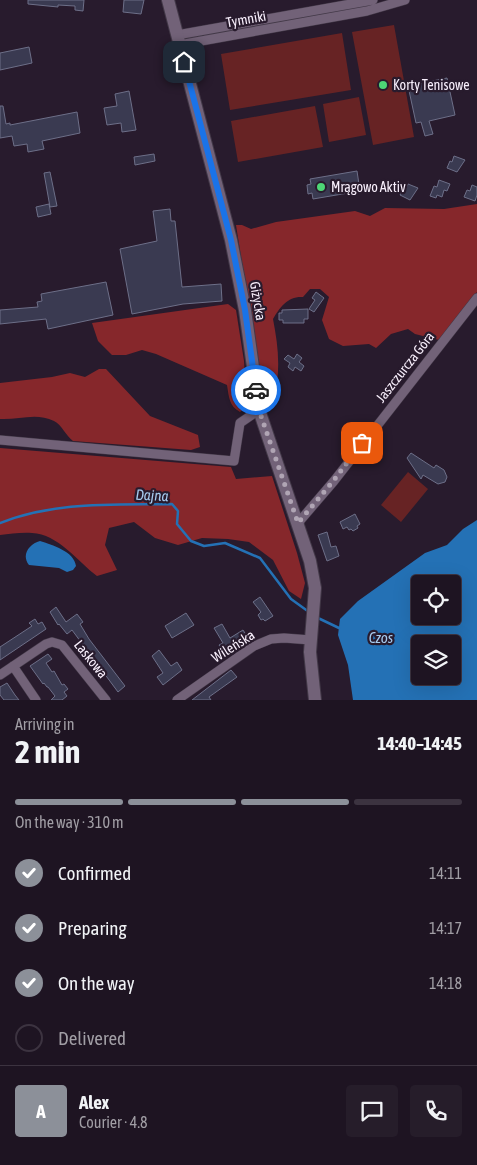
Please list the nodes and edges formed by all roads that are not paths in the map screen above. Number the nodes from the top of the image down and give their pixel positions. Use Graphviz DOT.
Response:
graph roads {
  1 [pos="168,0"];
  2 [pos="373,0"];
  3 [pos="405,0"];
  4 [pos="178,40"];
  5 [pos="477,298"];
  6 [pos="259,410"];
  7 [pos="0,440"];
  8 [pos="298,523"];
  9 [pos="311,640"];
  10 [pos="13,666"];
  11 [pos="0,675"];
  12 [pos="188,697"];
  13 [pos="36,700"];
  14 [pos="106,700"];
  15 [pos="177,700"];
  16 [pos="315,700"];
  1 -- 4 [label="street, Giżycka"];
  2 -- 4 [label="street, Tymniki"];
  3 -- 4 [label="street, Tymniki"];
  4 -- 6 [label="street, Giżycka"];
  5 -- 8 [label="street, Jaszczurcza Góra"];
  6 -- 7 [label="street"];
  6 -- 8 [label="street, Giżycka"];
  8 -- 9 [label="street, Giżycka"];
  9 -- 12 [label="street, Wileńska"];
  9 -- 16 [label="street"];
  10 -- 11 [label="street, Laskowa"];
  10 -- 13 [label="street"];
  10 -- 14 [label="street, Laskowa"];
  12 -- 15 [label="street, Wileńska"];
}
